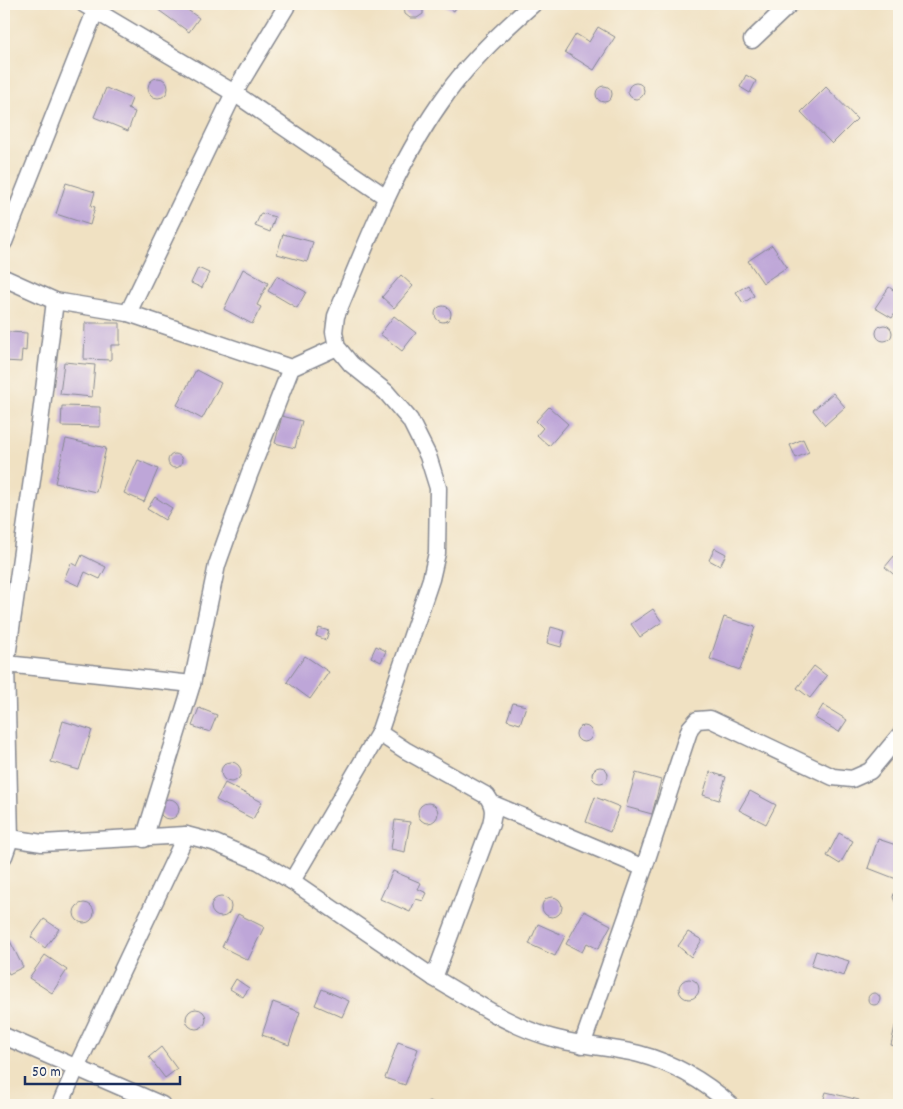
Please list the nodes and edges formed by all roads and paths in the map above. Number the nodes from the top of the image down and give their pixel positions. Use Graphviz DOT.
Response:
graph roads {
  1 [pos="286,4"];
  2 [pos="533,4"];
  3 [pos="790,4"];
  4 [pos="92,6"];
  5 [pos="752,40"];
  6 [pos="234,93"];
  7 [pos="386,197"];
  8 [pos="4,242"];
  9 [pos="4,278"];
  10 [pos="55,301"];
  11 [pos="128,313"];
  12 [pos="337,347"];
  13 [pos="291,368"];
  14 [pos="6,664"];
  15 [pos="192,684"];
  16 [pos="378,733"];
  17 [pos="899,736"];
  18 [pos="493,804"];
  19 [pos="186,835"];
  20 [pos="7,838"];
  21 [pos="144,839"];
  22 [pos="4,856"];
  23 [pos="644,868"];
  24 [pos="292,881"];
  25 [pos="434,978"];
  26 [pos="4,1036"];
  27 [pos="582,1044"];
  28 [pos="76,1068"];
  29 [pos="60,1105"];
  30 [pos="162,1105"];
  31 [pos="731,1105"];
  1 -- 6 [label="street"];
  2 -- 7 [label="street"];
  3 -- 5 [label="street"];
  4 -- 6 [label="street"];
  4 -- 8 [label="street"];
  6 -- 7 [label="street"];
  6 -- 11 [label="street"];
  7 -- 12 [label="street"];
  9 -- 10 [label="street"];
  10 -- 11 [label="street"];
  10 -- 14 [label="street"];
  11 -- 13 [label="street"];
  12 -- 13 [label="street"];
  12 -- 16 [label="street"];
  13 -- 15 [label="street"];
  14 -- 15 [label="street"];
  14 -- 20 [label="street"];
  15 -- 21 [label="street"];
  16 -- 18 [label="street"];
  16 -- 24 [label="street"];
  17 -- 23 [label="street"];
  18 -- 23 [label="street"];
  18 -- 25 [label="street"];
  19 -- 21 [label="street"];
  19 -- 24 [label="street"];
  19 -- 28 [label="street"];
  20 -- 21 [label="street"];
  20 -- 22 [label="street"];
  23 -- 27 [label="street"];
  24 -- 25 [label="street"];
  25 -- 27 [label="street"];
  26 -- 28 [label="street"];
  27 -- 31 [label="street"];
  28 -- 29 [label="street"];
  28 -- 30 [label="street"];
}
